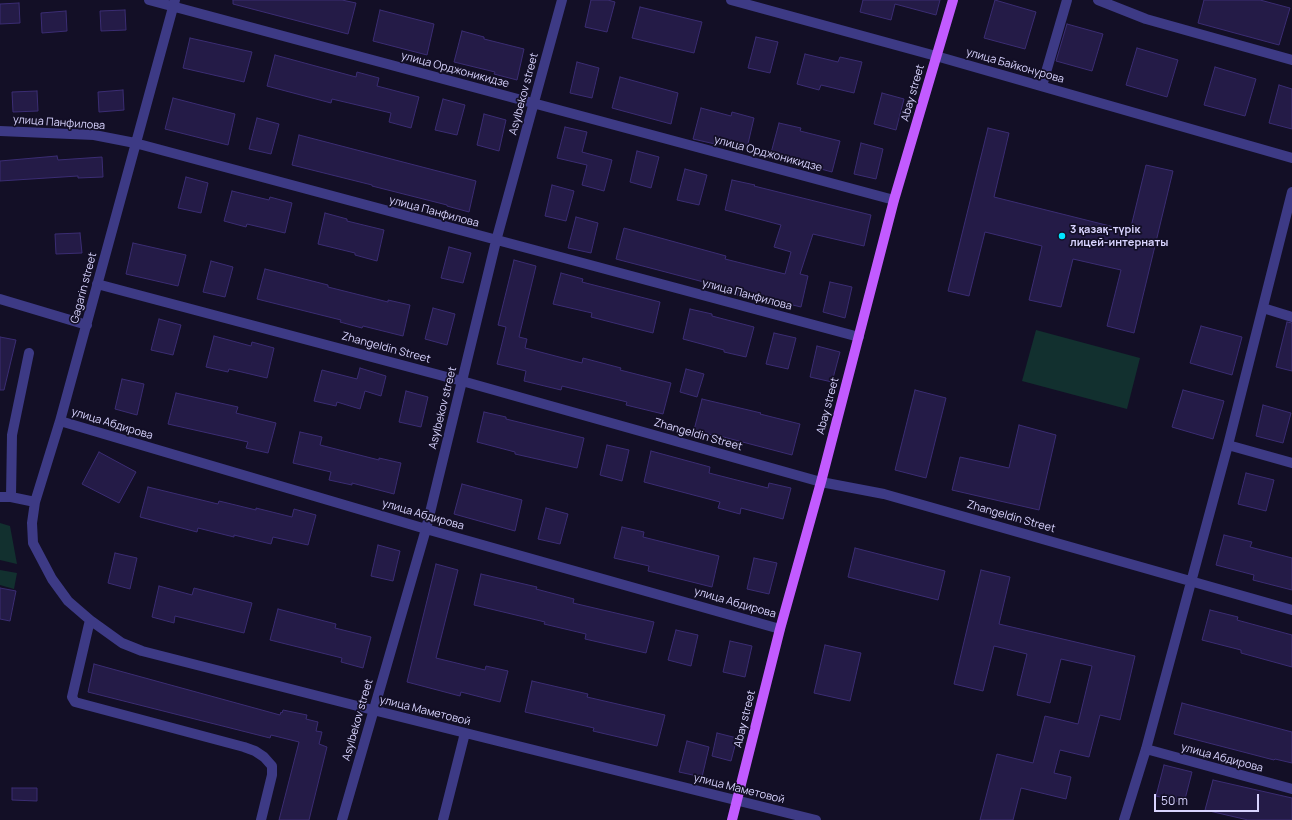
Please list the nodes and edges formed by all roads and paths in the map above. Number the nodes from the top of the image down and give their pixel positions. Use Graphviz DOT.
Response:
graph roads {
  1 [pos="149,0"];
  2 [pos="562,0"];
  3 [pos="731,0"];
  4 [pos="953,0"];
  5 [pos="1067,0"];
  6 [pos="1098,0"];
  7 [pos="174,3"];
  8 [pos="761,4"];
  9 [pos="936,56"];
  10 [pos="1292,58"];
  11 [pos="1042,86"];
  12 [pos="534,104"];
  13 [pos="0,131"];
  14 [pos="135,143"];
  15 [pos="1292,158"];
  16 [pos="1292,192"];
  17 [pos="894,200"];
  18 [pos="496,240"];
  19 [pos="97,284"];
  20 [pos="0,299"];
  21 [pos="1263,308"];
  22 [pos="1292,317"];
  23 [pos="87,325"];
  24 [pos="859,337"];
  25 [pos="29,353"];
  26 [pos="462,381"];
  27 [pos="60,421"];
  28 [pos="1228,445"];
  29 [pos="1292,463"];
  30 [pos="821,482"];
  31 [pos="0,497"];
  32 [pos="11,497"];
  33 [pos="35,502"];
  34 [pos="426,529"];
  35 [pos="52,579"];
  36 [pos="1190,581"];
  37 [pos="1292,610"];
  38 [pos="90,620"];
  39 [pos="780,628"];
  40 [pos="373,710"];
  41 [pos="466,733"];
  42 [pos="1146,749"];
  43 [pos="1292,790"];
  44 [pos="737,800"];
  45 [pos="260,820"];
  46 [pos="342,820"];
  47 [pos="443,820"];
  48 [pos="732,820"];
  49 [pos="816,820"];
  50 [pos="1124,820"];
  1 -- 7 [label="street, улица Орджоникидзе"];
  2 -- 12 [label="street, Asylbekov street"];
  3 -- 8 [label="street, улица Байконурова"];
  4 -- 9 [label="main road, Abay street"];
  5 -- 11 [label="street"];
  6 -- 10 [label="street"];
  7 -- 12 [label="street, улица Орджоникидзе"];
  7 -- 14 [label="street, Gagarin street"];
  8 -- 9 [label="street, улица Байконурова"];
  9 -- 11 [label="street, улица Байконурова"];
  9 -- 17 [label="main road, Abay street"];
  11 -- 15 [label="street, улица Байконурова"];
  12 -- 17 [label="street, улица Орджоникидзе"];
  12 -- 18 [label="street, Asylbekov street"];
  13 -- 14 [label="street, улица Панфилова"];
  14 -- 18 [label="street, улица Панфилова"];
  14 -- 19 [label="street, Gagarin street"];
  16 -- 21 [label="street"];
  17 -- 24 [label="main road, Abay street"];
  18 -- 24 [label="street, улица Панфилова"];
  18 -- 26 [label="street, Asylbekov street"];
  19 -- 23 [label="street, Gagarin street"];
  19 -- 26 [label="street, Zhangeldin Street"];
  20 -- 23 [label="street"];
  21 -- 22 [label="street"];
  21 -- 28 [label="street"];
  23 -- 27 [label="street, Gagarin street"];
  24 -- 30 [label="main road, Abay street"];
  25 -- 32 [label="street"];
  26 -- 30 [label="street, Zhangeldin Street"];
  26 -- 34 [label="street, Asylbekov street"];
  27 -- 33 [label="street, Gagarin street"];
  27 -- 34 [label="street, улица Абдирова"];
  28 -- 29 [label="street"];
  28 -- 36 [label="street"];
  30 -- 36 [label="street, Zhangeldin Street"];
  30 -- 39 [label="main road, Abay street"];
  31 -- 32 [label="street"];
  32 -- 33 [label="street"];
  33 -- 35 [label="street, Gagarin street"];
  34 -- 39 [label="street, улица Абдирова"];
  34 -- 40 [label="street, Asylbekov street"];
  35 -- 38 [label="street, улица Маметовой"];
  36 -- 37 [label="street, Zhangeldin Street"];
  36 -- 42 [label="street"];
  38 -- 40 [label="street, улица Маметовой"];
  38 -- 45 [label="street"];
  39 -- 44 [label="main road, Abay street"];
  40 -- 41 [label="street, улица Маметовой"];
  40 -- 46 [label="street, Asylbekov street"];
  41 -- 44 [label="street, улица Маметовой"];
  41 -- 47 [label="street"];
  42 -- 43 [label="street, улица Абдирова"];
  42 -- 50 [label="street"];
  44 -- 48 [label="main road, Abay street"];
  44 -- 49 [label="street, улица Маметовой"];
}
